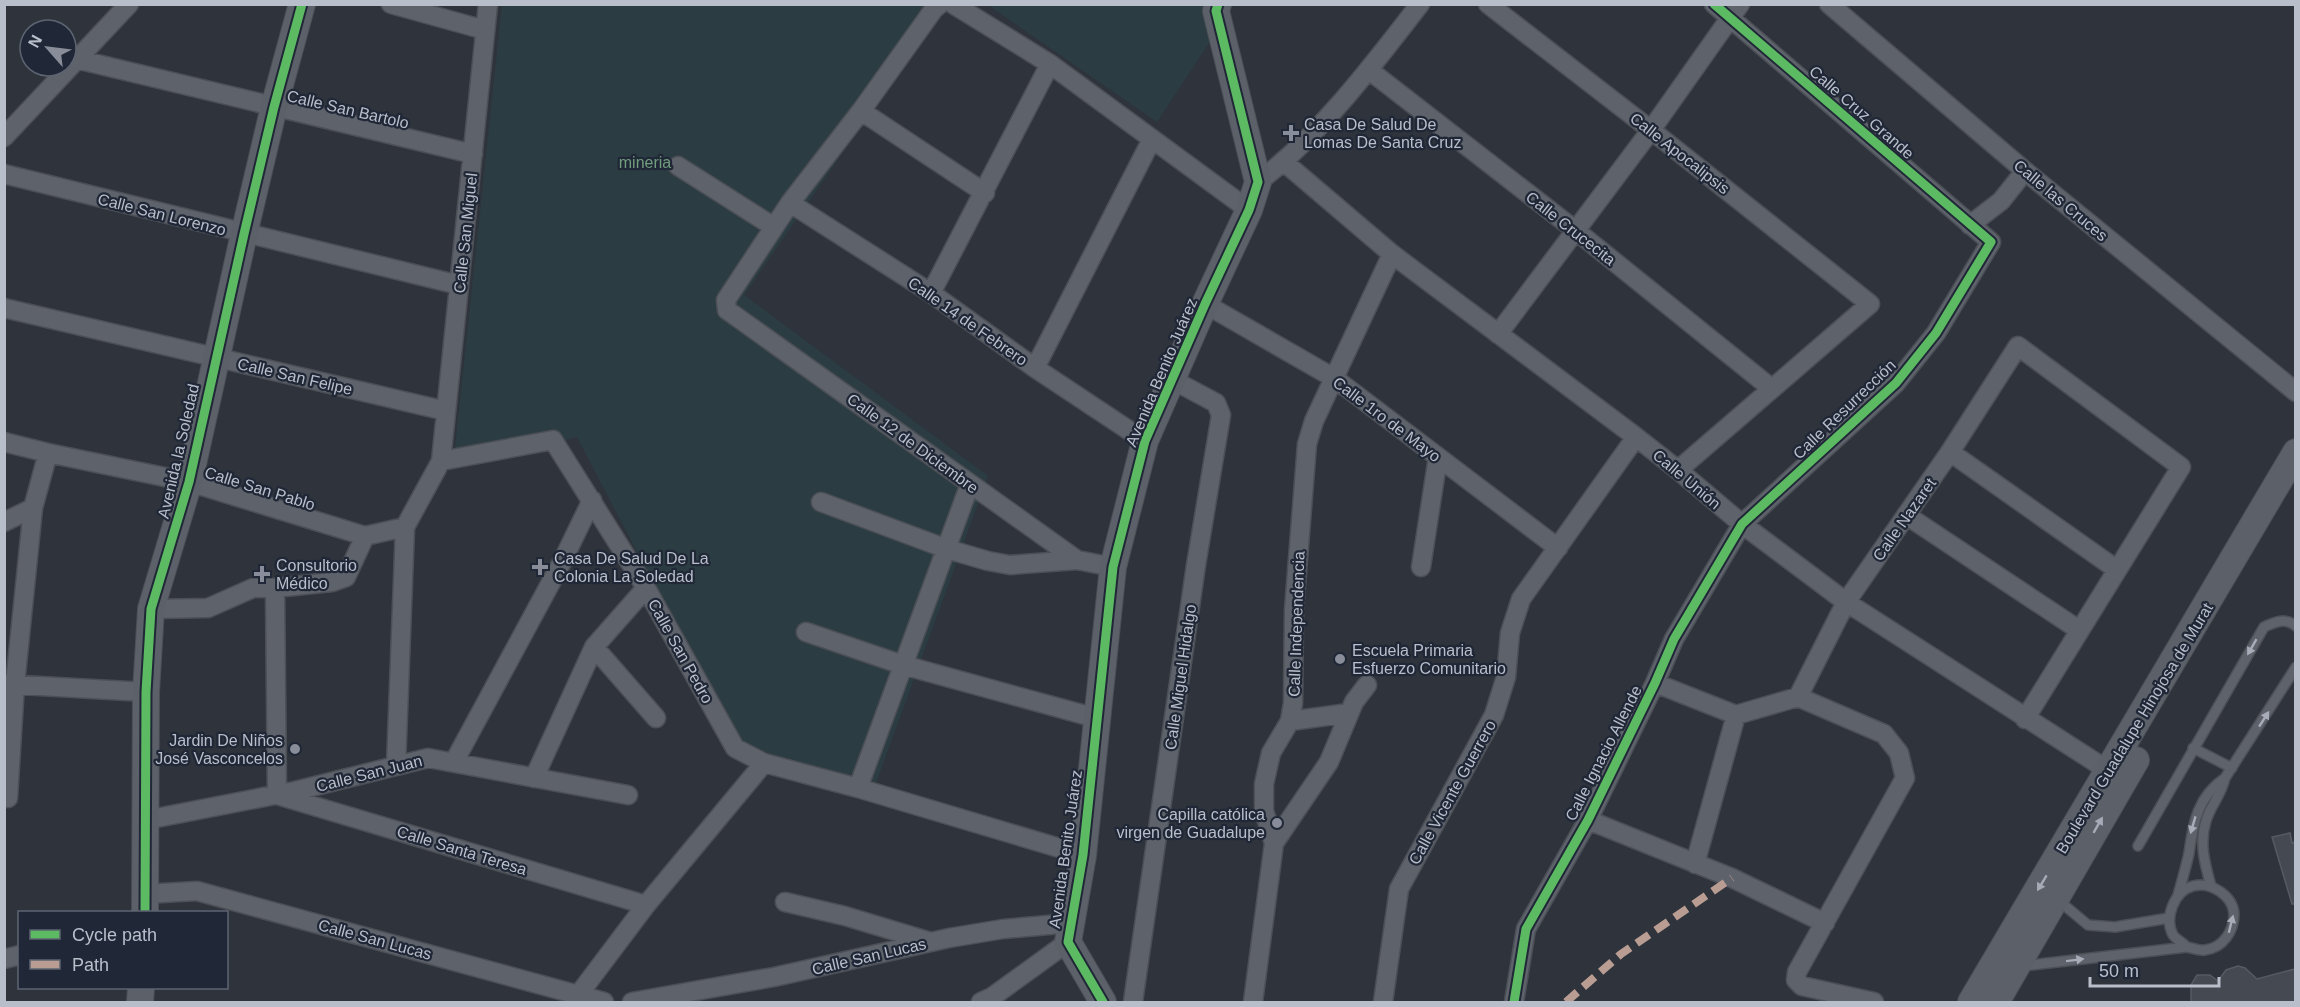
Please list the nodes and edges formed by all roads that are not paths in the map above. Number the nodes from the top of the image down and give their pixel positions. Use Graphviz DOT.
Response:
graph roads {
  1 [pos="129,4"];
  2 [pos="302,4"];
  3 [pos="391,4"];
  4 [pos="488,4"];
  5 [pos="940,4"];
  6 [pos="953,4"];
  7 [pos="1420,4"];
  8 [pos="1488,4"];
  9 [pos="1714,4"];
  10 [pos="1829,4"];
  11 [pos="1212,7"];
  12 [pos="1735,11"];
  13 [pos="485,30"];
  14 [pos="78,57"];
  15 [pos="78,59"];
  16 [pos="1050,64"];
  17 [pos="1369,70"];
  18 [pos="58,78"];
  19 [pos="274,107"];
  20 [pos="861,111"];
  21 [pos="1652,130"];
  22 [pos="4,137"];
  23 [pos="1152,139"];
  24 [pos="473,154"];
  25 [pos="1284,162"];
  26 [pos="678,166"];
  27 [pos="2025,171"];
  28 [pos="4,174"];
  29 [pos="1258,182"];
  30 [pos="985,193"];
  31 [pos="790,203"];
  32 [pos="1249,210"];
  33 [pos="1970,225"];
  34 [pos="774,227"];
  35 [pos="1575,230"];
  36 [pos="244,234"];
  37 [pos="1991,242"];
  38 [pos="1392,255"];
  39 [pos="459,285"];
  40 [pos="931,293"];
  41 [pos="1205,304"];
  42 [pos="4,308"];
  43 [pos="1498,334"];
  44 [pos="216,357"];
  45 [pos="1035,368"];
  46 [pos="1334,378"];
  47 [pos="1171,379"];
  48 [pos="1771,388"];
  49 [pos="2295,392"];
  50 [pos="446,411"];
  51 [pos="1636,437"];
  52 [pos="1145,441"];
  53 [pos="4,442"];
  54 [pos="1950,452"];
  55 [pos="2295,452"];
  56 [pos="48,453"];
  57 [pos="1438,458"];
  58 [pos="441,461"];
  59 [pos="1678,470"];
  60 [pos="189,482"];
  61 [pos="970,484"];
  62 [pos="2295,485"];
  63 [pos="591,500"];
  64 [pos="821,502"];
  65 [pos="33,508"];
  66 [pos="1906,515"];
  67 [pos="4,522"];
  68 [pos="1742,524"];
  69 [pos="405,527"];
  70 [pos="365,536"];
  71 [pos="1558,548"];
  72 [pos="947,549"];
  73 [pos="1077,560"];
  74 [pos="1113,567"];
  75 [pos="1421,567"];
  76 [pos="2116,569"];
  77 [pos="275,588"];
  78 [pos="646,588"];
  79 [pos="1846,602"];
  80 [pos="151,609"];
  81 [pos="2295,626"];
  82 [pos="2079,630"];
  83 [pos="806,632"];
  84 [pos="594,647"];
  85 [pos="903,665"];
  86 [pos="2295,667"];
  87 [pos="10,684"];
  88 [pos="1655,684"];
  89 [pos="1367,685"];
  90 [pos="146,692"];
  91 [pos="1798,697"];
  92 [pos="1349,713"];
  93 [pos="1736,715"];
  94 [pos="656,718"];
  95 [pos="1096,718"];
  96 [pos="2025,719"];
  97 [pos="1290,721"];
  98 [pos="2193,748"];
  99 [pos="454,762"];
  100 [pos="764,763"];
  101 [pos="396,766"];
  102 [pos="2232,768"];
  103 [pos="2109,771"];
  104 [pos="534,778"];
  105 [pos="2225,778"];
  106 [pos="858,788"];
  107 [pos="277,795"];
  108 [pos="628,795"];
  109 [pos="8,798"];
  110 [pos="1588,819"];
  111 [pos="146,820"];
  112 [pos="1274,843"];
  113 [pos="2138,846"];
  114 [pos="1083,855"];
  115 [pos="1695,864"];
  116 [pos="2211,886"];
  117 [pos="2178,895"];
  118 [pos="2056,898"];
  119 [pos="785,902"];
  120 [pos="145,903"];
  121 [pos="646,904"];
  122 [pos="2169,918"];
  123 [pos="1825,923"];
  124 [pos="1070,933"];
  125 [pos="932,942"];
  126 [pos="2187,947"];
  127 [pos="2017,967"];
  128 [pos="579,994"];
  129 [pos="604,1002"];
  130 [pos="632,1002"];
  131 [pos="981,1002"];
  132 [pos="1103,1002"];
  133 [pos="1133,1002"];
  134 [pos="1253,1002"];
  135 [pos="1383,1002"];
  136 [pos="1514,1002"];
  137 [pos="1874,1002"];
  138 [pos="1971,1002"];
  139 [pos="1996,1002"];
  1 -- 14 [label="street"];
  2 -- 19 [label="street, Avenida la Soledad"];
  3 -- 13 [label="street"];
  4 -- 13 [label="street, Calle San Miguel"];
  5 -- 20 [label="street"];
  6 -- 16 [label="street"];
  7 -- 17 [label="street"];
  8 -- 21 [label="street, Calle Apocalipsis"];
  9 -- 12 [label="street, Calle Cruz Grande"];
  10 -- 27 [label="street, Calle las Cruces"];
  11 -- 29 [label="street"];
  12 -- 21 [label="street"];
  12 -- 33 [label="street, Calle Cruz Grande"];
  13 -- 24 [label="street, Calle San Miguel"];
  15 -- 19 [label="street, Calle San Bartolo"];
  16 -- 23 [label="street"];
  16 -- 30 [label="street"];
  17 -- 25 [label="street"];
  17 -- 35 [label="street, Calle Crucecita"];
  18 -- 22 [label="street"];
  19 -- 24 [label="street, Calle San Bartolo"];
  19 -- 36 [label="street, Avenida la Soledad"];
  20 -- 30 [label="street"];
  20 -- 31 [label="street"];
  21 -- 35 [label="street"];
  21 -- 48 [label="street, Calle Apocalipsis"];
  23 -- 32 [label="street"];
  23 -- 45 [label="street"];
  24 -- 39 [label="street, Calle San Miguel"];
  25 -- 29 [label="street"];
  25 -- 38 [label="street, Calle Unión"];
  26 -- 34 [label="street"];
  27 -- 33 [label="street"];
  27 -- 49 [label="street, Calle las Cruces"];
  28 -- 36 [label="street, Calle San Lorenzo"];
  29 -- 32 [label="street, Avenida Benito Juárez"];
  30 -- 40 [label="street"];
  31 -- 34 [label="street"];
  31 -- 40 [label="street, Calle 14 de Febrero"];
  32 -- 41 [label="street, Avenida Benito Juárez"];
  33 -- 37 [label="street, Calle Cruz Grande"];
  34 -- 61 [label="street, Calle 12 de Diciembre"];
  35 -- 43 [label="street"];
  35 -- 48 [label="street, Calle Crucecita"];
  36 -- 39 [label="street, Calle San Lorenzo"];
  36 -- 44 [label="street, Avenida la Soledad"];
  37 -- 68 [label="street, Calle Resurrección"];
  38 -- 43 [label="street, Calle Unión"];
  38 -- 46 [label="street, Calle Independencia"];
  39 -- 50 [label="street, Calle San Miguel"];
  40 -- 45 [label="street, Calle 14 de Febrero"];
  41 -- 46 [label="street, Calle 1ro de Mayo"];
  41 -- 47 [label="street, Avenida Benito Juárez"];
  42 -- 44 [label="street, Calle San Felipe"];
  43 -- 51 [label="street, Calle Unión"];
  44 -- 50 [label="street, Calle San Felipe"];
  44 -- 60 [label="street, Avenida la Soledad"];
  45 -- 52 [label="street, Calle 14 de Febrero"];
  46 -- 57 [label="street, Calle 1ro de Mayo"];
  46 -- 97 [label="street, Calle Independencia"];
  47 -- 52 [label="street, Avenida Benito Juárez"];
  47 -- 133 [label="street, Calle Miguel Hidalgo"];
  48 -- 59 [label="street"];
  50 -- 58 [label="street, Calle San Miguel"];
  51 -- 59 [label="street, Calle Unión"];
  51 -- 71 [label="street, Calle Vicente Guerrero"];
  52 -- 74 [label="street, Avenida Benito Juárez"];
  53 -- 56 [label="street, Calle San Pablo"];
  54 -- 66 [label="street, Calle Nazaret"];
  54 -- 76 [label="street"];
  54 -- 76 [label="street, Calle Nazaret"];
  55 -- 103 [label="street, Boulevard Guadalupe Hinojosa de Murat"];
  56 -- 60 [label="street, Calle San Pablo"];
  56 -- 65 [label="street"];
  57 -- 71 [label="street, Calle 1ro de Mayo"];
  57 -- 75 [label="street"];
  58 -- 63 [label="street, Calle San Pedro"];
  58 -- 69 [label="street"];
  59 -- 68 [label="street, Calle Unión"];
  60 -- 70 [label="street, Calle San Pablo"];
  60 -- 80 [label="street, Avenida la Soledad"];
  61 -- 72 [label="street"];
  61 -- 73 [label="street, Calle 12 de Diciembre"];
  118 -- 62 [label="street, Boulevard Guadalupe Hinojosa de Murat, one-way"];
  63 -- 78 [label="street, Calle San Pedro"];
  63 -- 99 [label="street"];
  64 -- 72 [label="street"];
  65 -- 67 [label="street"];
  65 -- 87 [label="street"];
  66 -- 79 [label="street, Calle Nazaret"];
  66 -- 82 [label="street"];
  68 -- 79 [label="street, Calle Unión"];
  68 -- 88 [label="street, Calle Ignacio Allende"];
  69 -- 70 [label="street"];
  69 -- 101 [label="street"];
  70 -- 77 [label="street"];
  71 -- 135 [label="street, Calle Vicente Guerrero"];
  72 -- 73 [label="street"];
  72 -- 85 [label="street"];
  73 -- 74 [label="street, Calle 12 de Diciembre"];
  74 -- 95 [label="street, Avenida Benito Juárez"];
  76 -- 82 [label="street"];
  77 -- 80 [label="street"];
  77 -- 107 [label="street"];
  78 -- 84 [label="street"];
  78 -- 100 [label="street, Calle San Pedro"];
  79 -- 91 [label="street, Calle Nazaret"];
  79 -- 96 [label="street, Calle Unión"];
  80 -- 90 [label="street, Avenida la Soledad"];
  81 -- 98 [label="lane, one-way"];
  82 -- 96 [label="street"];
  83 -- 85 [label="street"];
  84 -- 94 [label="street"];
  84 -- 104 [label="street"];
  85 -- 95 [label="street"];
  85 -- 106 [label="street"];
  102 -- 86 [label="lane, one-way"];
  87 -- 90 [label="street"];
  87 -- 109 [label="street"];
  88 -- 93 [label="street"];
  88 -- 110 [label="street, Calle Ignacio Allende"];
  89 -- 92 [label="street"];
  90 -- 111 [label="street, Avenida la Soledad"];
  91 -- 93 [label="street"];
  91 -- 123 [label="street"];
  92 -- 97 [label="street"];
  92 -- 112 [label="street"];
  93 -- 115 [label="street"];
  95 -- 114 [label="street, Avenida Benito Juárez"];
  96 -- 103 [label="street, Calle Unión"];
  97 -- 112 [label="street, Calle Independencia"];
  98 -- 102 [label="lane"];
  98 -- 113 [label="lane"];
  99 -- 101 [label="street, Calle San Juan"];
  99 -- 104 [label="street, Calle San Juan"];
  100 -- 106 [label="street, Calle San Pedro"];
  100 -- 121 [label="street"];
  101 -- 107 [label="street, Calle San Juan"];
  102 -- 105 [label="lane"];
  103 -- 138 [label="street, Boulevard Guadalupe Hinojosa de Murat, one-way"];
  104 -- 108 [label="street, Calle San Juan"];
  105 -- 116 [label="lane"];
  105 -- 117 [label="lane, one-way"];
  106 -- 114 [label="street, Calle San Pedro"];
  107 -- 111 [label="street, Calle San Juan"];
  107 -- 121 [label="street, Calle Santa Teresa"];
  110 -- 115 [label="street"];
  110 -- 136 [label="street, Calle Ignacio Allende"];
  111 -- 120 [label="street, Avenida la Soledad"];
  112 -- 134 [label="street, Calle Independencia"];
  114 -- 124 [label="street, Avenida Benito Juárez"];
  115 -- 123 [label="street"];
  116 -- 117 [label="lane"];
  126 -- 116 [label="lane, one-way"];
  117 -- 122 [label="lane"];
  118 -- 122 [label="lane"];
  118 -- 127 [label="street, Boulevard Guadalupe Hinojosa de Murat"];
  119 -- 125 [label="street"];
  120 -- 128 [label="street, Calle San Lucas"];
  121 -- 128 [label="street"];
  122 -- 126 [label="lane"];
  123 -- 137 [label="street"];
  124 -- 125 [label="street, Calle San Lucas"];
  124 -- 131 [label="street, Avenida Benito Juárez"];
  124 -- 132 [label="street, Avenida Benito Juárez"];
  125 -- 130 [label="street, Calle San Lucas"];
  127 -- 126 [label="lane, one-way"];
  127 -- 139 [label="street, Boulevard Guadalupe Hinojosa de Murat"];
  128 -- 129 [label="street, Calle San Lucas"];
}
